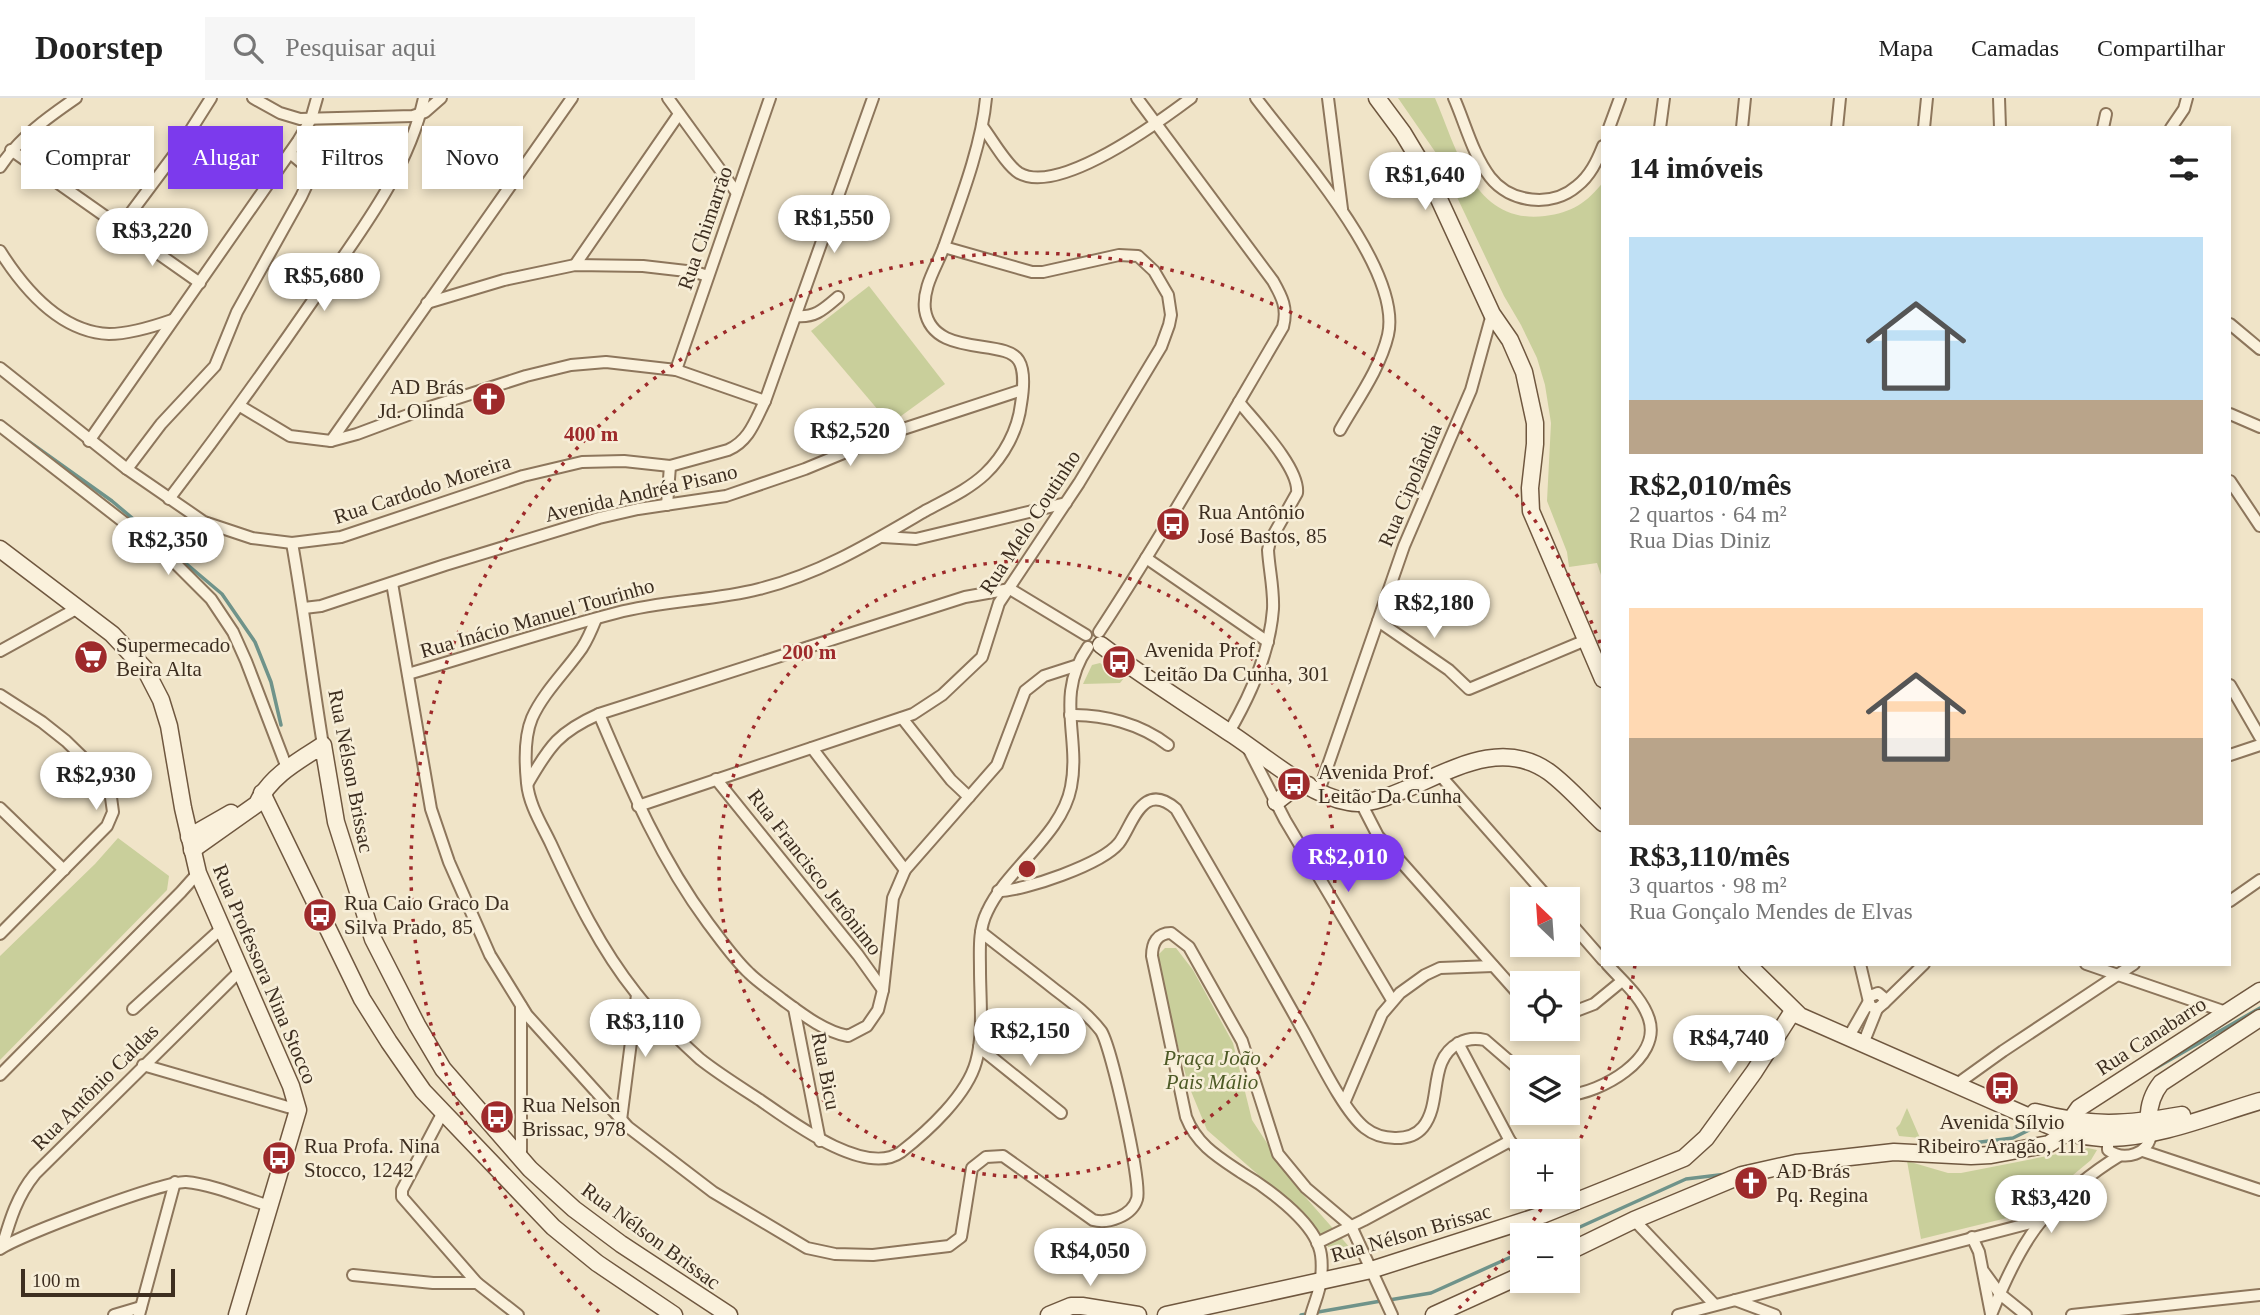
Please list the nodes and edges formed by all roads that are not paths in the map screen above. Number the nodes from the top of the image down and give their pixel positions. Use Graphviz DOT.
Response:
graph roads {
  1 [pos="76,98"];
  2 [pos="211,98"];
  3 [pos="253,98"];
  4 [pos="317,98"];
  5 [pos="424,98"];
  6 [pos="442,98"];
  7 [pos="572,98"];
  8 [pos="667,98"];
  9 [pos="770,98"];
  10 [pos="873,98"];
  11 [pos="986,98"];
  12 [pos="1137,98"];
  13 [pos="1192,98"];
  14 [pos="1256,98"];
  15 [pos="1328,98"];
  16 [pos="1377,98"];
  17 [pos="1454,98"];
  18 [pos="1620,98"];
  19 [pos="1664,98"];
  20 [pos="1745,98"];
  21 [pos="1840,98"];
  22 [pos="1927,98"];
  23 [pos="1999,98"];
  24 [pos="2187,98"];
  25 [pos="679,114"];
  26 [pos="2106,114"];
  27 [pos="420,115"];
  28 [pos="311,119"];
  29 [pos="1156,123"];
  30 [pos="982,126"];
  31 [pos="1610,126"];
  32 [pos="1660,126"];
  33 [pos="1742,126"];
  34 [pos="1837,126"];
  35 [pos="1924,126"];
  36 [pos="2000,126"];
  37 [pos="2103,126"];
  38 [pos="2172,126"];
  39 [pos="11,150"];
  40 [pos="290,153"];
  41 [pos="1601,153"];
  42 [pos="0,167"];
  43 [pos="737,193"];
  44 [pos="1342,212"];
  45 [pos="121,226"];
  46 [pos="944,247"];
  47 [pos="0,251"];
  48 [pos="575,265"];
  49 [pos="708,276"];
  50 [pos="200,283"];
  51 [pos="838,298"];
  52 [pos="427,303"];
  53 [pos="1493,314"];
  54 [pos="796,316"];
  55 [pos="173,320"];
  56 [pos="2231,325"];
  57 [pos="2260,349"];
  58 [pos="0,368"];
  59 [pos="676,370"];
  60 [pos="1022,390"];
  61 [pos="765,401"];
  62 [pos="1239,402"];
  63 [pos="240,406"];
  64 [pos="2231,414"];
  65 [pos="0,426"];
  66 [pos="2260,427"];
  67 [pos="1340,430"];
  68 [pos="89,440"];
  69 [pos="331,441"];
  70 [pos="670,466"];
  71 [pos="127,470"];
  72 [pos="2231,482"];
  73 [pos="169,499"];
  74 [pos="1066,503"];
  75 [pos="667,505"];
  76 [pos="2260,526"];
  77 [pos="883,537"];
  78 [pos="292,543"];
  79 [pos="0,549"];
  80 [pos="1146,558"];
  81 [pos="392,583"];
  82 [pos="1010,589"];
  83 [pos="304,608"];
  84 [pos="76,609"];
  85 [pos="596,619"];
  86 [pos="1378,621"];
  87 [pos="1587,640"];
  88 [pos="1096,641"];
  89 [pos="1268,642"];
  90 [pos="0,651"];
  91 [pos="1075,666"];
  92 [pos="408,674"];
  93 [pos="1601,674"];
  94 [pos="2231,687"];
  95 [pos="0,695"];
  96 [pos="599,715"];
  97 [pos="1070,715"];
  98 [pos="902,718"];
  99 [pos="1229,732"];
  100 [pos="2260,737"];
  101 [pos="1246,744"];
  102 [pos="323,745"];
  103 [pos="1167,745"];
  104 [pos="2260,745"];
  105 [pos="812,748"];
  106 [pos="2231,755"];
  107 [pos="287,768"];
  108 [pos="1439,774"];
  109 [pos="716,779"];
  110 [pos="527,785"];
  111 [pos="1314,788"];
  112 [pos="262,793"];
  113 [pos="969,797"];
  114 [pos="1276,803"];
  115 [pos="1361,803"];
  116 [pos="638,806"];
  117 [pos="0,808"];
  118 [pos="1601,821"];
  119 [pos="191,844"];
  120 [pos="64,870"];
  121 [pos="905,870"];
  122 [pos="198,873"];
  123 [pos="2260,880"];
  124 [pos="1538,887"];
  125 [pos="998,891"];
  126 [pos="2231,898"];
  127 [pos="222,928"];
  128 [pos="981,932"];
  129 [pos="0,934"];
  130 [pos="1580,934"];
  131 [pos="1601,958"];
  132 [pos="1493,966"];
  133 [pos="1609,966"];
  134 [pos="1749,966"];
  135 [pos="1922,966"];
  136 [pos="2092,966"];
  137 [pos="2131,966"];
  138 [pos="1861,967"];
  139 [pos="240,971"];
  140 [pos="2116,975"];
  141 [pos="1622,981"];
  142 [pos="1510,985"];
  143 [pos="883,990"];
  144 [pos="2260,990"];
  145 [pos="637,995"];
  146 [pos="1392,1000"];
  147 [pos="1876,1000"];
  148 [pos="521,1006"];
  149 [pos="794,1008"];
  150 [pos="1580,1009"];
  151 [pos="133,1010"];
  152 [pos="1793,1010"];
  153 [pos="2226,1012"];
  154 [pos="2260,1018"];
  155 [pos="1848,1038"];
  156 [pos="1458,1043"];
  157 [pos="1863,1044"];
  158 [pos="979,1047"];
  159 [pos="1510,1062"];
  160 [pos="143,1065"];
  161 [pos="0,1075"];
  162 [pos="1957,1084"];
  163 [pos="1580,1093"];
  164 [pos="1345,1101"];
  165 [pos="2260,1101"];
  166 [pos="298,1110"];
  167 [pos="443,1112"];
  168 [pos="1061,1114"];
  169 [pos="621,1120"];
  170 [pos="489,1123"];
  171 [pos="2144,1125"];
  172 [pos="2068,1127"];
  173 [pos="468,1139"];
  174 [pos="820,1141"];
  175 [pos="1510,1141"];
  176 [pos="2112,1148"];
  177 [pos="2143,1151"];
  178 [pos="521,1159"];
  179 [pos="175,1182"];
  180 [pos="2260,1190"];
  181 [pos="1581,1200"];
  182 [pos="268,1206"];
  183 [pos="1634,1220"];
  184 [pos="2042,1220"];
  185 [pos="1351,1226"];
  186 [pos="1972,1237"];
  187 [pos="1317,1242"];
  188 [pos="1580,1246"];
  189 [pos="1,1248"];
  190 [pos="1371,1270"];
  191 [pos="1983,1270"];
  192 [pos="354,1275"];
  193 [pos="1321,1280"];
  194 [pos="1510,1280"];
  195 [pos="477,1283"];
  196 [pos="2000,1294"];
  197 [pos="2260,1295"];
  198 [pos="1735,1300"];
  199 [pos="1714,1304"];
  200 [pos="140,1311"];
  201 [pos="2139,1312"];
  202 [pos="114,1315"];
  203 [pos="237,1315"];
  204 [pos="518,1315"];
  205 [pos="674,1315"];
  206 [pos="729,1315"];
  207 [pos="1049,1315"];
  208 [pos="1138,1315"];
  209 [pos="1166,1315"];
  210 [pos="1311,1315"];
  211 [pos="1391,1315"];
  212 [pos="1434,1315"];
  213 [pos="1678,1315"];
  214 [pos="1775,1315"];
  215 [pos="1991,1315"];
  216 [pos="2026,1315"];
  217 [pos="2072,1315"];
  1 -- 39 [label="street"];
  2 -- 45 [label="street"];
  3 -- 28 [label="street"];
  4 -- 28 [label="street"];
  5 -- 27 [label="street"];
  6 -- 27 [label="street"];
  7 -- 52 [label="street"];
  8 -- 25 [label="street"];
  9 -- 43 [label="street, Rua Chimarrão"];
  10 -- 54 [label="street, Rua Cardodo Moreira"];
  11 -- 30 [label="street, Rua Inácio Manuel Tourinho"];
  12 -- 29 [label="street"];
  13 -- 29 [label="street"];
  14 -- 44 [label="street"];
  15 -- 44 [label="street"];
  16 -- 53 [label="street"];
  17 -- 41 [label="street"];
  18 -- 31 [label="street"];
  19 -- 32 [label="street"];
  20 -- 33 [label="street"];
  21 -- 34 [label="street"];
  22 -- 35 [label="street"];
  23 -- 36 [label="street"];
  24 -- 38 [label="street"];
  25 -- 43 [label="street"];
  25 -- 48 [label="street"];
  26 -- 37 [label="street"];
  27 -- 28 [label="street"];
  27 -- 63 [label="street"];
  28 -- 40 [label="street"];
  29 -- 30 [label="street"];
  29 -- 62 [label="street"];
  30 -- 46 [label="street, Rua Inácio Manuel Tourinho"];
  39 -- 42 [label="street"];
  39 -- 45 [label="street"];
  40 -- 50 [label="street"];
  40 -- 71 [label="street"];
  43 -- 49 [label="street, Rua Chimarrão"];
  44 -- 67 [label="street"];
  45 -- 50 [label="street"];
  46 -- 60 [label="street, Rua Inácio Manuel Tourinho"];
  46 -- 74 [label="street, Rua Melo Coutinho"];
  47 -- 55 [label="street"];
  48 -- 49 [label="street"];
  48 -- 52 [label="street"];
  49 -- 59 [label="street, Rua Chimarrão"];
  50 -- 55 [label="street"];
  51 -- 54 [label="street"];
  52 -- 69 [label="street"];
  53 -- 86 [label="street, Rua Cipolândia"];
  53 -- 87 [label="street"];
  54 -- 61 [label="street, Rua Cardodo Moreira"];
  55 -- 68 [label="street"];
  56 -- 57 [label="street"];
  58 -- 68 [label="street, Rua Cardodo Moreira"];
  59 -- 61 [label="street"];
  59 -- 69 [label="street"];
  60 -- 75 [label="street, Avenida Andréa Pisano"];
  60 -- 77 [label="street, Rua Inácio Manuel Tourinho"];
  61 -- 70 [label="street, Rua Cardodo Moreira"];
  62 -- 80 [label="street"];
  62 -- 89 [label="street"];
  63 -- 69 [label="street"];
  63 -- 73 [label="street"];
  64 -- 66 [label="street"];
  65 -- 107 [label="street"];
  68 -- 71 [label="street, Rua Cardodo Moreira"];
  70 -- 75 [label="street"];
  70 -- 78 [label="street, Rua Cardodo Moreira"];
  71 -- 73 [label="street, Rua Cardodo Moreira"];
  72 -- 76 [label="street"];
  73 -- 78 [label="street, Rua Cardodo Moreira"];
  74 -- 77 [label="street"];
  74 -- 82 [label="street, Rua Melo Coutinho"];
  75 -- 81 [label="street, Avenida Andréa Pisano"];
  77 -- 85 [label="street, Rua Inácio Manuel Tourinho"];
  78 -- 83 [label="street, Rua Nélson Brissac"];
  79 -- 84 [label="street, Rua Professora Nina Stocco"];
  80 -- 88 [label="street"];
  80 -- 89 [label="street"];
  81 -- 83 [label="street, Avenida Andréa Pisano"];
  81 -- 92 [label="street"];
  82 -- 88 [label="street"];
  82 -- 96 [label="street"];
  82 -- 98 [label="street, Rua Melo Coutinho"];
  83 -- 102 [label="street, Rua Nélson Brissac"];
  84 -- 90 [label="street"];
  84 -- 119 [label="street, Rua Professora Nina Stocco"];
  85 -- 92 [label="street, Rua Inácio Manuel Tourinho"];
  85 -- 110 [label="street"];
  86 -- 87 [label="street"];
  86 -- 111 [label="street, Rua Cipolândia"];
  87 -- 93 [label="street"];
  88 -- 91 [label="street"];
  88 -- 99 [label="street"];
  89 -- 99 [label="street"];
  91 -- 97 [label="street"];
  91 -- 113 [label="street"];
  92 -- 148 [label="street"];
  94 -- 100 [label="street"];
  95 -- 120 [label="street"];
  96 -- 110 [label="street"];
  96 -- 116 [label="street"];
  97 -- 103 [label="street"];
  97 -- 125 [label="street"];
  98 -- 105 [label="street, Rua Melo Coutinho"];
  98 -- 113 [label="street"];
  99 -- 101 [label="street"];
  101 -- 111 [label="street"];
  101 -- 114 [label="street"];
  102 -- 107 [label="street"];
  102 -- 170 [label="street, Rua Nélson Brissac"];
  104 -- 106 [label="street"];
  105 -- 109 [label="street, Rua Melo Coutinho"];
  105 -- 121 [label="street"];
  107 -- 112 [label="street"];
  108 -- 115 [label="street"];
  108 -- 118 [label="street"];
  108 -- 124 [label="street"];
  109 -- 116 [label="street, Rua Melo Coutinho"];
  109 -- 143 [label="street, Rua Francisco Jerônimo"];
  110 -- 145 [label="street"];
  111 -- 114 [label="street"];
  111 -- 115 [label="street"];
  112 -- 119 [label="street"];
  112 -- 167 [label="street"];
  113 -- 121 [label="street"];
  114 -- 146 [label="street"];
  115 -- 132 [label="street"];
  116 -- 149 [label="street"];
  117 -- 120 [label="street"];
  119 -- 122 [label="street, Rua Professora Nina Stocco"];
  120 -- 129 [label="street"];
  121 -- 143 [label="street"];
  122 -- 127 [label="street, Rua Professora Nina Stocco"];
  122 -- 161 [label="street"];
  123 -- 126 [label="street"];
  125 -- 128 [label="street"];
  125 -- 164 [label="street"];
  127 -- 139 [label="street, Rua Professora Nina Stocco"];
  127 -- 151 [label="street"];
  128 -- 158 [label="street"];
  128 -- 169 [label="street"];
  130 -- 131 [label="street"];
  132 -- 142 [label="street"];
  132 -- 146 [label="street"];
  133 -- 141 [label="street"];
  134 -- 152 [label="street"];
  135 -- 147 [label="street"];
  136 -- 140 [label="street"];
  137 -- 140 [label="street"];
  138 -- 147 [label="street"];
  139 -- 160 [label="street, Rua Antônio Caldas"];
  139 -- 166 [label="street, Rua Professora Nina Stocco"];
  140 -- 153 [label="street"];
  140 -- 162 [label="street"];
  141 -- 150 [label="street"];
  141 -- 163 [label="street"];
  143 -- 149 [label="street"];
  144 -- 153 [label="street, Rua Canabarro"];
  145 -- 169 [label="street"];
  145 -- 174 [label="street"];
  146 -- 164 [label="street"];
  147 -- 155 [label="street"];
  147 -- 157 [label="street"];
  148 -- 169 [label="street"];
  148 -- 178 [label="street"];
  149 -- 174 [label="street, Rua Bicu"];
  152 -- 155 [label="street"];
  152 -- 181 [label="street, Rua Nélson Brissac"];
  153 -- 172 [label="street, Rua Canabarro"];
  154 -- 171 [label="street"];
  155 -- 157 [label="street"];
  156 -- 159 [label="street"];
  156 -- 164 [label="street"];
  156 -- 175 [label="street"];
  157 -- 162 [label="street"];
  158 -- 168 [label="street"];
  158 -- 174 [label="street"];
  160 -- 166 [label="street"];
  160 -- 189 [label="street, Rua Antônio Caldas"];
  162 -- 172 [label="street"];
  165 -- 171 [label="street"];
  166 -- 182 [label="street, Rua Professora Nina Stocco"];
  167 -- 173 [label="street"];
  167 -- 195 [label="street"];
  170 -- 173 [label="street"];
  170 -- 178 [label="street, Rua Nélson Brissac"];
  171 -- 172 [label="street"];
  171 -- 176 [label="street"];
  171 -- 177 [label="street"];
  172 -- 176 [label="street"];
  172 -- 183 [label="street"];
  173 -- 205 [label="street"];
  175 -- 185 [label="street"];
  176 -- 177 [label="street"];
  176 -- 184 [label="street"];
  177 -- 180 [label="street"];
  178 -- 206 [label="street, Rua Nélson Brissac"];
  179 -- 182 [label="street"];
  179 -- 189 [label="street"];
  179 -- 200 [label="street"];
  181 -- 190 [label="street, Rua Nélson Brissac"];
  182 -- 203 [label="street, Rua Professora Nina Stocco"];
  183 -- 188 [label="street"];
  183 -- 199 [label="street"];
  184 -- 186 [label="street"];
  184 -- 196 [label="street"];
  185 -- 187 [label="street"];
  185 -- 187 [label="street"];
  185 -- 190 [label="street"];
  186 -- 191 [label="street"];
  186 -- 198 [label="street"];
  187 -- 193 [label="street"];
  190 -- 193 [label="street, Rua Nélson Brissac"];
  190 -- 211 [label="street"];
  191 -- 196 [label="street"];
  191 -- 215 [label="street"];
  192 -- 195 [label="street"];
  193 -- 209 [label="street, Rua Nélson Brissac"];
  193 -- 210 [label="street"];
  194 -- 212 [label="street"];
  195 -- 204 [label="street"];
  196 -- 215 [label="street"];
  196 -- 216 [label="street"];
  197 -- 201 [label="street"];
  198 -- 199 [label="street"];
  198 -- 214 [label="street"];
  199 -- 213 [label="street"];
  200 -- 202 [label="street"];
  201 -- 217 [label="street"];
  207 -- 208 [label="street"];
}
